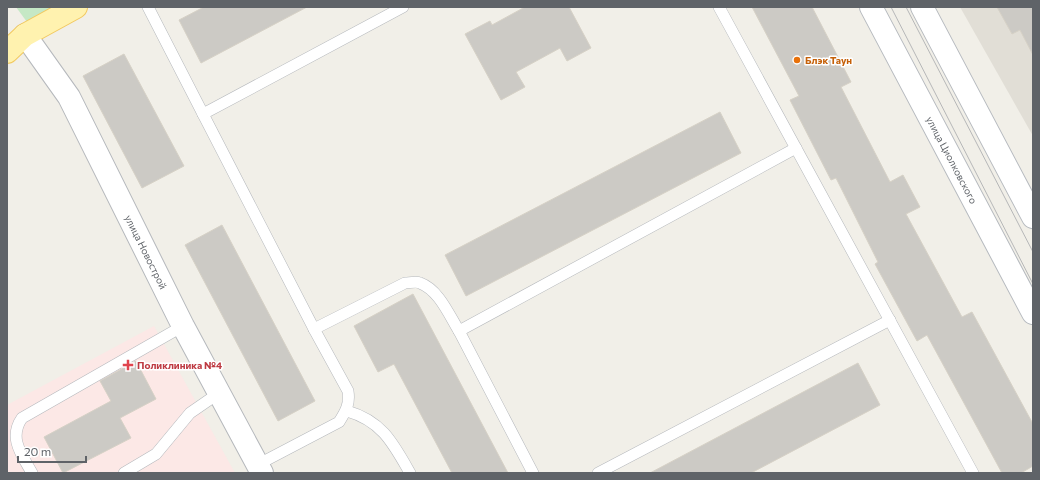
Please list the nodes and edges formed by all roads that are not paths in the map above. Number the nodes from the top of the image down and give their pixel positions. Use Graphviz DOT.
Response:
graph roads {
  1 [pos="76,7"];
  2 [pos="148,7"];
  3 [pos="403,7"];
  4 [pos="719,7"];
  5 [pos="871,7"];
  6 [pos="922,7"];
  7 [pos="25,35"];
  8 [pos="7,52"];
  9 [pos="204,114"];
  10 [pos="796,148"];
  11 [pos="1033,217"];
  12 [pos="1033,313"];
  13 [pos="890,320"];
  14 [pos="183,326"];
  15 [pos="314,329"];
  16 [pos="459,331"];
  17 [pos="219,393"];
  18 [pos="347,410"];
  19 [pos="259,469"];
  20 [pos="32,473"];
  21 [pos="124,473"];
  22 [pos="410,473"];
  23 [pos="533,473"];
  24 [pos="598,473"];
  25 [pos="973,473"];
  1 -- 7 [label="main road"];
  2 -- 9 [label="lane"];
  3 -- 9 [label="lane"];
  4 -- 10 [label="lane"];
  5 -- 12 [label="main road, улица Циолковского"];
  6 -- 11 [label="main road"];
  7 -- 8 [label="main road"];
  7 -- 14 [label="main road, улица Новострой"];
  9 -- 15 [label="lane"];
  10 -- 13 [label="lane"];
  10 -- 16 [label="lane"];
  13 -- 24 [label="lane"];
  13 -- 25 [label="lane"];
  14 -- 17 [label="main road, улица Новострой"];
  14 -- 20 [label="lane"];
  15 -- 16 [label="lane"];
  15 -- 18 [label="lane"];
  16 -- 23 [label="lane"];
  17 -- 19 [label="main road, улица Новострой"];
  17 -- 21 [label="lane"];
  18 -- 19 [label="lane"];
  18 -- 22 [label="lane"];
}
